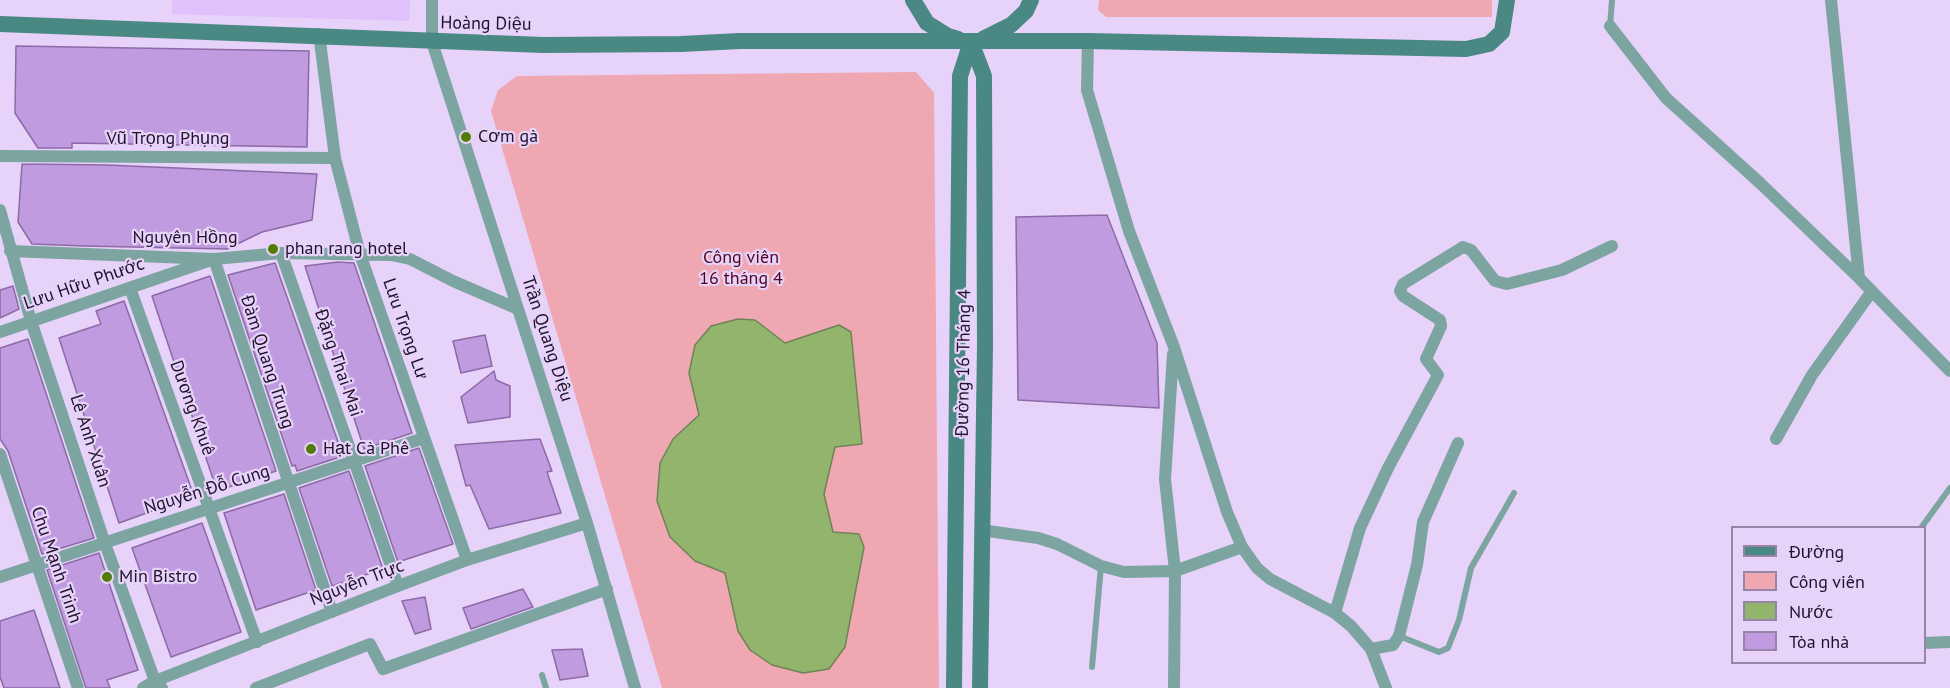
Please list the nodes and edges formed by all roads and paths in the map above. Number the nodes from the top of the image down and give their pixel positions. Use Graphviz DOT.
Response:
graph roads {
  1 [pos="432,0"];
  2 [pos="913,0"];
  3 [pos="1032,0"];
  4 [pos="1507,0"];
  5 [pos="1612,0"];
  6 [pos="1831,0"];
  7 [pos="0,24"];
  8 [pos="1610,26"];
  9 [pos="319,34"];
  10 [pos="1088,41"];
  11 [pos="432,42"];
  12 [pos="970,42"];
  13 [pos="0,156"];
  14 [pos="335,158"];
  15 [pos="0,210"];
  16 [pos="1612,246"];
  17 [pos="10,251"];
  18 [pos="281,253"];
  19 [pos="360,254"];
  20 [pos="214,259"];
  21 [pos="1859,278"];
  22 [pos="130,288"];
  23 [pos="1872,291"];
  24 [pos="518,309"];
  25 [pos="31,321"];
  26 [pos="0,332"];
  27 [pos="958,345"];
  28 [pos="985,345"];
  29 [pos="1173,347"];
  30 [pos="1950,370"];
  31 [pos="424,438"];
  32 [pos="1776,439"];
  33 [pos="1458,443"];
  34 [pos="982,450"];
  35 [pos="956,452"];
  36 [pos="0,454"];
  37 [pos="355,463"];
  38 [pos="288,484"];
  39 [pos="1950,488"];
  40 [pos="1514,493"];
  41 [pos="209,509"];
  42 [pos="587,523"];
  43 [pos="1922,526"];
  44 [pos="981,530"];
  45 [pos="104,541"];
  46 [pos="1242,547"];
  47 [pos="467,561"];
  48 [pos="37,564"];
  49 [pos="1101,566"];
  50 [pos="1175,571"];
  51 [pos="0,577"];
  52 [pos="398,586"];
  53 [pos="608,589"];
  54 [pos="332,612"];
  55 [pos="1335,614"];
  56 [pos="1399,636"];
  57 [pos="257,642"];
  58 [pos="1950,642"];
  59 [pos="1926,643"];
  60 [pos="979,647"];
  61 [pos="954,648"];
  62 [pos="1371,649"];
  63 [pos="1092,667"];
  64 [pos="542,675"];
  65 [pos="158,684"];
  66 [pos="78,688"];
  67 [pos="143,688"];
  68 [pos="256,688"];
  69 [pos="546,688"];
  70 [pos="635,688"];
  71 [pos="954,688"];
  72 [pos="980,688"];
  73 [pos="1174,688"];
  74 [pos="1386,688"];
  1 -- 11 [label="street, Trần Quang Diệu"];
  2 -- 12 [label="main road"];
  3 -- 12 [label="main road"];
  4 -- 10 [label="main road, Hoàng Diệu"];
  5 -- 8 [label="lane"];
  6 -- 21 [label="street"];
  7 -- 9 [label="main road, Hoàng Diệu"];
  8 -- 21 [label="street"];
  9 -- 11 [label="main road, Hoàng Diệu"];
  9 -- 14 [label="street, Lưu Trọng Lư"];
  10 -- 12 [label="main road, Hoàng Diệu"];
  10 -- 29 [label="street"];
  11 -- 12 [label="main road, Hoàng Diệu"];
  11 -- 24 [label="street, Trần Quang Diệu"];
  12 -- 27 [label="main road, Đường 16 Tháng 4"];
  12 -- 28 [label="main road, Đường 16 Tháng 4"];
  13 -- 14 [label="street, Vũ Trọng Phụng"];
  14 -- 19 [label="street, Lưu Trọng Lư"];
  15 -- 17 [label="street, Lê Anh Xuân"];
  16 -- 55 [label="street"];
  17 -- 20 [label="street, Nguyên Hồng"];
  17 -- 25 [label="street, Lê Anh Xuân"];
  18 -- 19 [label="street, Nguyên Hồng"];
  18 -- 20 [label="street, Nguyên Hồng"];
  18 -- 37 [label="street, Đặng Thai Mai"];
  19 -- 24 [label="street, Nguyên Hồng"];
  19 -- 31 [label="street, Lưu Trọng Lư"];
  20 -- 22 [label="street, Lưu Hữu Phước"];
  20 -- 38 [label="street, Đàm Quang Trung"];
  21 -- 23 [label="street"];
  22 -- 25 [label="street, Lưu Hữu Phước"];
  22 -- 41 [label="street, Dương Khuê"];
  23 -- 30 [label="street"];
  23 -- 32 [label="street"];
  24 -- 42 [label="street, Trần Quang Diệu"];
  25 -- 26 [label="street, Lưu Hữu Phước"];
  25 -- 45 [label="street, Lê Anh Xuân"];
  27 -- 28 [label="main road"];
  27 -- 35 [label="main road, Đường 16 Tháng 4"];
  28 -- 34 [label="main road, Đường 16 Tháng 4"];
  29 -- 46 [label="street"];
  29 -- 50 [label="street"];
  31 -- 37 [label="street, Nguyễn Đỗ Cung"];
  31 -- 47 [label="street, Lưu Trọng Lư"];
  33 -- 56 [label="street"];
  34 -- 35 [label="main road"];
  34 -- 44 [label="main road, Đường 16 Tháng 4"];
  35 -- 61 [label="main road, Đường 16 Tháng 4"];
  36 -- 48 [label="street, Chu Mạnh Trinh"];
  37 -- 38 [label="street, Nguyễn Đỗ Cung"];
  37 -- 52 [label="street, Đặng Thai Mai"];
  38 -- 41 [label="street, Nguyễn Đỗ Cung"];
  38 -- 54 [label="street, Đàm Quang Trung"];
  39 -- 43 [label="lane"];
  40 -- 56 [label="lane"];
  41 -- 45 [label="street, Nguyễn Đỗ Cung"];
  41 -- 57 [label="street, Dương Khuê"];
  42 -- 47 [label="street, Nguyễn Trực"];
  42 -- 53 [label="street, Trần Quang Diệu"];
  44 -- 49 [label="street"];
  44 -- 60 [label="main road, Đường 16 Tháng 4"];
  45 -- 48 [label="street, Nguyễn Đỗ Cung"];
  45 -- 65 [label="street, Lê Anh Xuân"];
  46 -- 50 [label="street"];
  46 -- 55 [label="street"];
  47 -- 52 [label="street, Nguyễn Trực"];
  48 -- 51 [label="street, Nguyễn Đỗ Cung"];
  48 -- 66 [label="street, Chu Mạnh Trinh"];
  49 -- 50 [label="street"];
  49 -- 63 [label="lane"];
  50 -- 73 [label="street"];
  52 -- 54 [label="street, Nguyễn Trực"];
  53 -- 68 [label="street"];
  53 -- 70 [label="street, Trần Quang Diệu"];
  54 -- 57 [label="street, Nguyễn Trực"];
  55 -- 62 [label="street"];
  56 -- 62 [label="street"];
  57 -- 65 [label="street, Nguyễn Trực"];
  58 -- 59 [label="street"];
  60 -- 61 [label="main road"];
  60 -- 72 [label="main road, Đường 16 Tháng 4"];
  61 -- 71 [label="main road, Đường 16 Tháng 4"];
  62 -- 74 [label="street"];
  64 -- 69 [label="lane"];
  65 -- 67 [label="street, Nguyễn Trực"];
}
